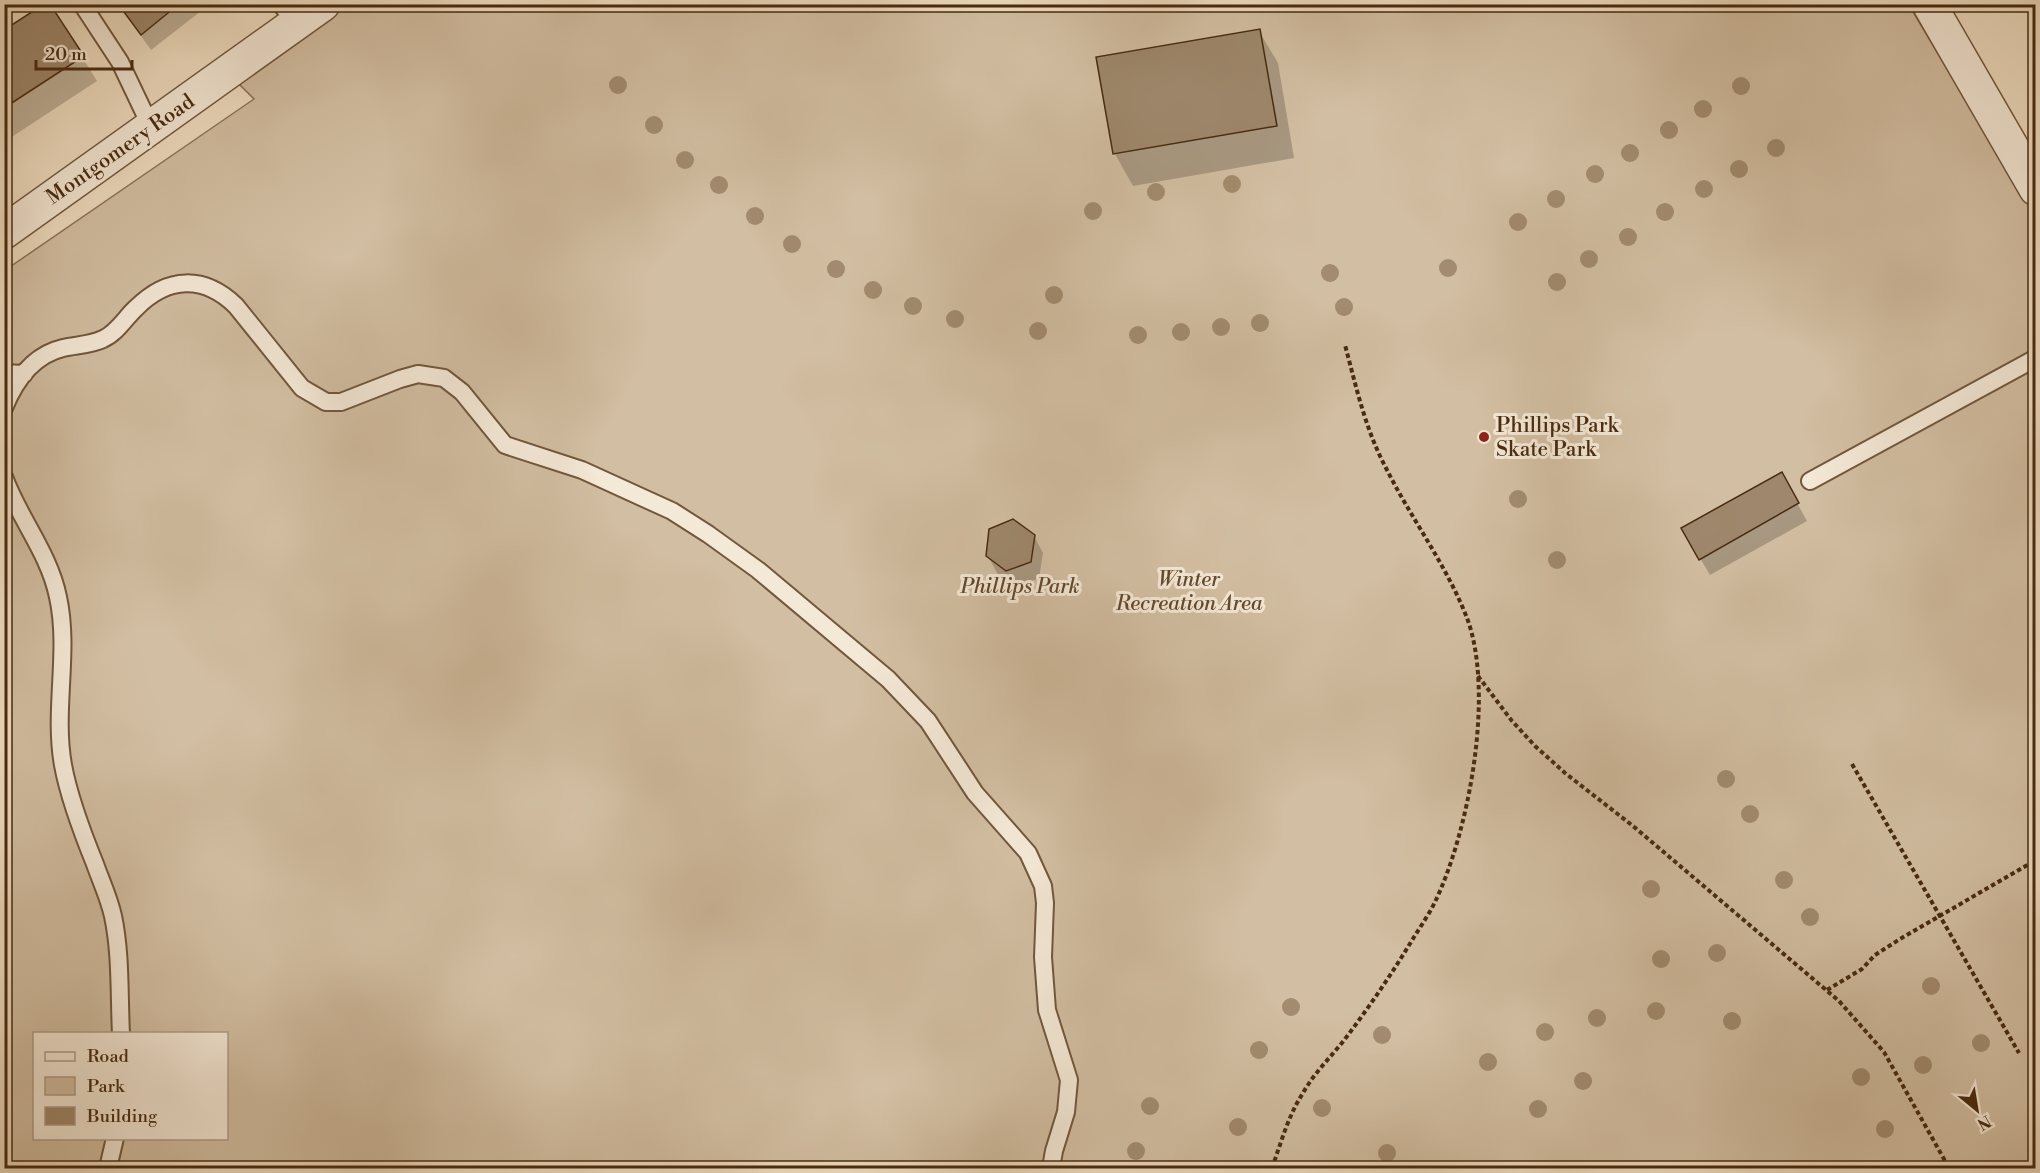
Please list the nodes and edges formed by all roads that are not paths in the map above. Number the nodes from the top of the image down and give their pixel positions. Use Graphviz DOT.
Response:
graph roads {
  1 [pos="82,4"];
  2 [pos="323,4"];
  3 [pos="1934,6"];
  4 [pos="288,14"];
  5 [pos="151,127"];
  6 [pos="2036,189"];
  7 [pos="4,232"];
  8 [pos="2036,358"];
  9 [pos="4,373"];
  10 [pos="24,374"];
  11 [pos="4,408"];
  12 [pos="4,477"];
  13 [pos="1810,481"];
  14 [pos="122,1032"];
  15 [pos="115,1140"];
  16 [pos="108,1168"];
  17 [pos="1051,1168"];
  1 -- 5 [label="lane"];
  2 -- 4 [label="street, Montgomery Road"];
  3 -- 6 [label="street"];
  4 -- 5 [label="street, Montgomery Road"];
  5 -- 7 [label="street, Montgomery Road"];
  8 -- 13 [label="lane"];
  9 -- 10 [label="lane"];
  10 -- 11 [label="lane"];
  10 -- 17 [label="lane"];
  12 -- 14 [label="lane"];
  15 -- 16 [label="lane"];
}
